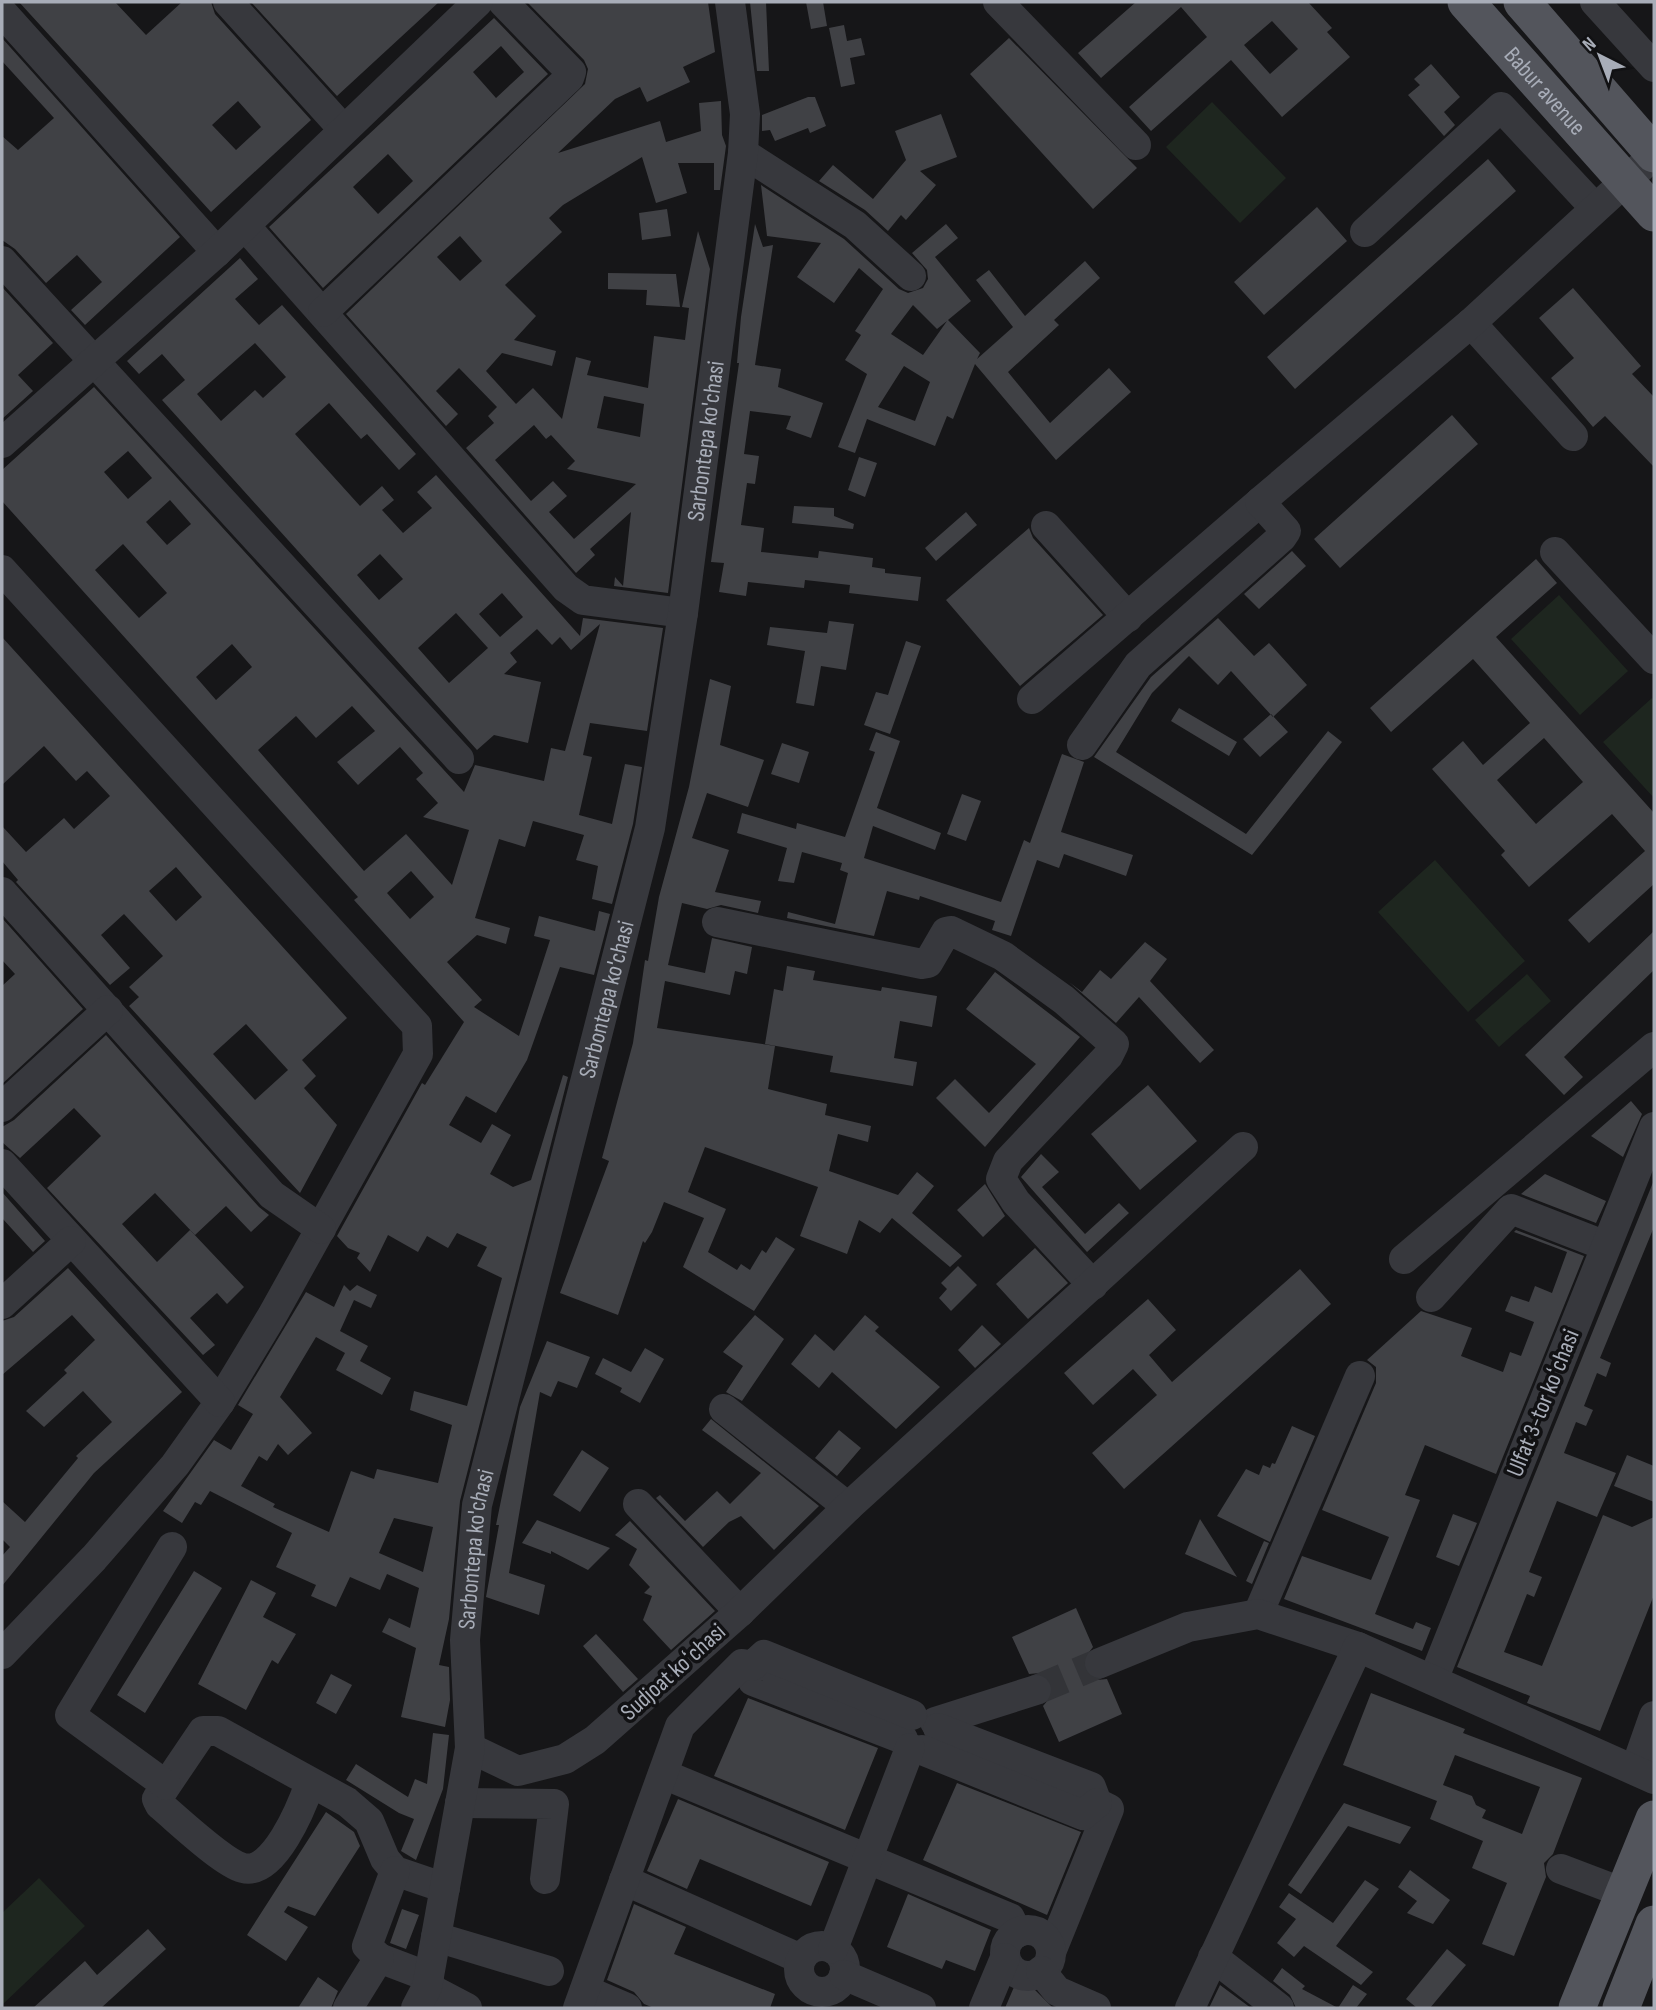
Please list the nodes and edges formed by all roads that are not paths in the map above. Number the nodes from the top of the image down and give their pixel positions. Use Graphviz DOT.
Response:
graph roads {
  1 [pos="228,2"];
  2 [pos="478,2"];
  3 [pos="503,2"];
  4 [pos="730,2"];
  5 [pos="998,2"];
  6 [pos="1466,2"];
  7 [pos="1522,2"];
  8 [pos="1595,2"];
  9 [pos="2,12"];
  10 [pos="1654,67"];
  11 [pos="343,129"];
  12 [pos="1136,145"];
  13 [pos="743,153"];
  14 [pos="1654,154"];
  15 [pos="1624,181"];
  16 [pos="1595,208"];
  17 [pos="1654,213"];
  18 [pos="245,226"];
  19 [pos="1365,232"];
  20 [pos="217,252"];
  21 [pos="2,261"];
  22 [pos="911,276"];
  23 [pos="323,312"];
  24 [pos="1471,323"];
  25 [pos="95,360"];
  26 [pos="1573,436"];
  27 [pos="2,443"];
  28 [pos="1260,502"];
  29 [pos="1046,526"];
  30 [pos="1555,552"];
  31 [pos="2,570"];
  32 [pos="684,613"];
  33 [pos="1128,617"];
  34 [pos="1654,659"];
  35 [pos="1032,699"];
  36 [pos="1083,745"];
  37 [pos="459,759"];
  38 [pos="2,892"];
  39 [pos="716,922"];
  40 [pos="108,1010"];
  41 [pos="1654,1047"];
  42 [pos="2,1107"];
  43 [pos="1654,1127"];
  44 [pos="1243,1147"];
  45 [pos="2,1164"];
  46 [pos="321,1229"];
  47 [pos="71,1241"];
  48 [pos="1606,1246"];
  49 [pos="1404,1259"];
  50 [pos="1093,1285"];
  51 [pos="1431,1297"];
  52 [pos="2,1304"];
  53 [pos="1360,1376"];
  54 [pos="220,1402"];
  55 [pos="724,1409"];
  56 [pos="638,1504"];
  57 [pos="848,1507"];
  58 [pos="172,1547"];
  59 [pos="740,1612"];
  60 [pos="1258,1614"];
  61 [pos="1358,1647"];
  62 [pos="2,1652"];
  63 [pos="1100,1663"];
  64 [pos="1433,1680"];
  65 [pos="1036,1690"];
  66 [pos="1654,1716"];
  67 [pos="920,1734"];
  68 [pos="470,1748"];
  69 [pos="663,1774"];
  70 [pos="1644,1775"];
  71 [pos="310,1783"];
  72 [pos="166,1785"];
  73 [pos="460,1803"];
  74 [pos="1654,1819"];
  75 [pos="869,1860"];
  76 [pos="1561,1868"];
  77 [pos="395,1871"];
  78 [pos="545,1879"];
  79 [pos="624,1880"];
  80 [pos="445,1888"];
  81 [pos="1624,1893"];
  82 [pos="1654,1924"];
  83 [pos="436,1937"];
  84 [pos="1011,1945"];
  85 [pos="379,1958"];
  86 [pos="1213,1958"];
  87 [pos="802,1959"];
  88 [pos="1046,1961"];
  89 [pos="839,1962"];
  90 [pos="549,1971"];
  91 [pos="424,1991"];
  92 [pos="581,1999"];
  93 [pos="810,1999"];
  94 [pos="348,2008"];
  95 [pos="467,2008"];
  96 [pos="627,2008"];
  97 [pos="921,2008"];
  98 [pos="984,2008"];
  99 [pos="1096,2008"];
  100 [pos="1190,2008"];
  101 [pos="1279,2008"];
  102 [pos="1577,2008"];
  103 [pos="1621,2008"];
  1 -- 11 [label="street"];
  2 -- 11 [label="street"];
  3 -- 23 [label="street"];
  4 -- 13 [label="street, Sarbontepa ko'chasi"];
  5 -- 12 [label="street"];
  6 -- 15 [label="main road, Babur avenue"];
  7 -- 14 [label="main road"];
  8 -- 10 [label="street"];
  9 -- 20 [label="street"];
  11 -- 18 [label="street"];
  13 -- 22 [label="street"];
  13 -- 32 [label="street, Sarbontepa ko'chasi"];
  14 -- 15 [label="street"];
  15 -- 16 [label="street"];
  15 -- 17 [label="main road, Babur avenue"];
  16 -- 19 [label="street"];
  16 -- 24 [label="street"];
  18 -- 20 [label="street"];
  18 -- 23 [label="street"];
  20 -- 25 [label="street"];
  21 -- 25 [label="street"];
  23 -- 32 [label="street"];
  24 -- 26 [label="street"];
  24 -- 28 [label="street"];
  25 -- 27 [label="street"];
  25 -- 37 [label="street"];
  28 -- 33 [label="street"];
  28 -- 36 [label="street"];
  29 -- 33 [label="street"];
  30 -- 34 [label="street"];
  31 -- 46 [label="street"];
  32 -- 68 [label="street, Sarbontepa ko'chasi"];
  33 -- 35 [label="street"];
  38 -- 40 [label="street"];
  39 -- 50 [label="street"];
  40 -- 42 [label="street"];
  40 -- 46 [label="street"];
  41 -- 49 [label="street"];
  43 -- 48 [label="street, Ulfat 3-tor koʻchasi"];
  44 -- 50 [label="street, Sudjoat koʻchasi"];
  45 -- 47 [label="street"];
  46 -- 54 [label="street"];
  47 -- 52 [label="street"];
  47 -- 54 [label="street"];
  48 -- 51 [label="street"];
  48 -- 64 [label="street, Ulfat 3-tor koʻchasi"];
  50 -- 57 [label="street, Sudjoat koʻchasi"];
  53 -- 60 [label="street"];
  54 -- 62 [label="street"];
  55 -- 57 [label="street"];
  56 -- 59 [label="street"];
  57 -- 59 [label="street, Sudjoat koʻchasi"];
  58 -- 72 [label="street"];
  59 -- 68 [label="street, Sudjoat koʻchasi"];
  60 -- 61 [label="street"];
  60 -- 63 [label="street"];
  61 -- 64 [label="street"];
  61 -- 86 [label="street"];
  64 -- 70 [label="street"];
  65 -- 67 [label="street"];
  66 -- 70 [label="street"];
  67 -- 69 [label="street"];
  67 -- 75 [label="street"];
  67 -- 88 [label="street"];
  68 -- 73 [label="street, Sarbontepa ko'chasi"];
  69 -- 75 [label="street"];
  69 -- 79 [label="street"];
  71 -- 72 [label="street"];
  71 -- 72 [label="street"];
  71 -- 77 [label="street"];
  73 -- 78 [label="street"];
  73 -- 80 [label="street, Sarbontepa ko'chasi"];
  74 -- 81 [label="main road"];
  75 -- 84 [label="street"];
  75 -- 89 [label="street"];
  76 -- 81 [label="street"];
  77 -- 80 [label="street"];
  77 -- 85 [label="street"];
  79 -- 87 [label="street"];
  79 -- 92 [label="street"];
  80 -- 83 [label="street, Sarbontepa ko'chasi"];
  81 -- 102 [label="main road"];
  82 -- 103 [label="main road"];
  83 -- 90 [label="street"];
  83 -- 91 [label="street, Sarbontepa ko'chasi"];
  84 -- 88 [label="street"];
  84 -- 98 [label="street"];
  85 -- 91 [label="street"];
  85 -- 94 [label="street"];
  86 -- 100 [label="street"];
  86 -- 101 [label="street"];
  87 -- 89 [label="street"];
  87 -- 93 [label="street"];
  88 -- 99 [label="street"];
  89 -- 93 [label="street"];
  89 -- 97 [label="street"];
  91 -- 95 [label="street"];
  92 -- 96 [label="street"];
}
